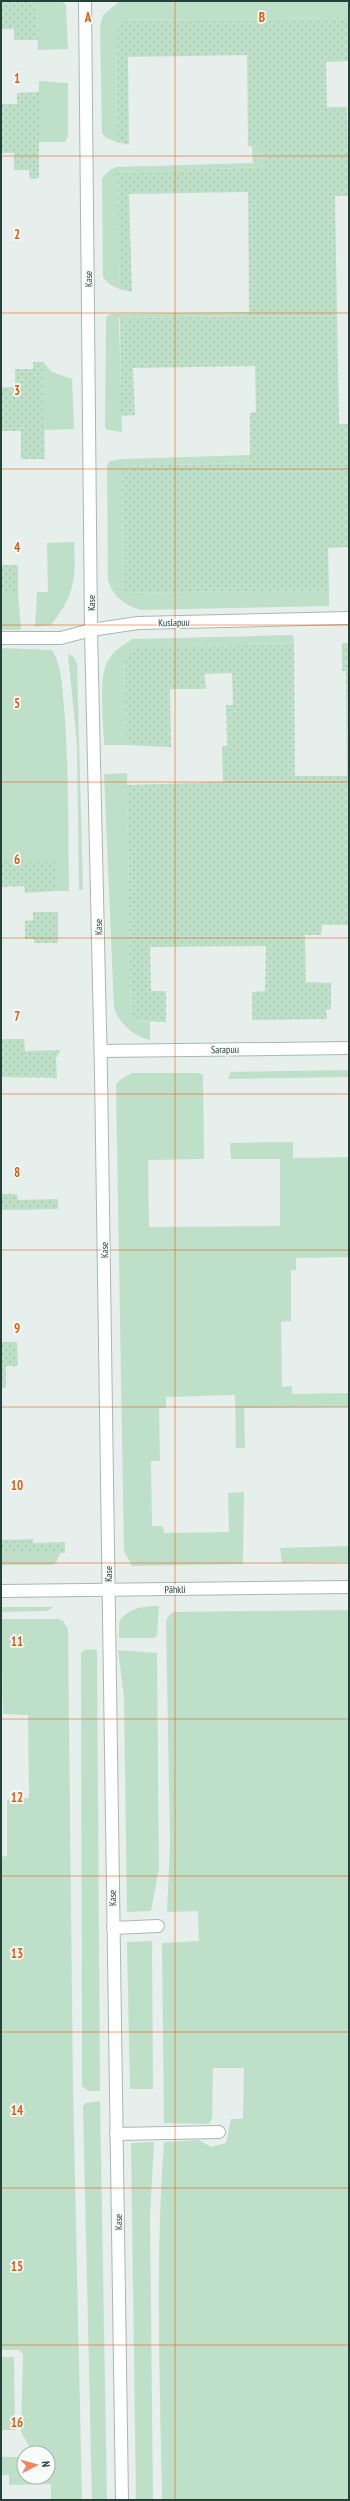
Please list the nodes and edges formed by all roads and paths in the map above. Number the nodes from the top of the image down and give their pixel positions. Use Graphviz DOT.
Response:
graph roads {
  1 [pos="85,1"];
  2 [pos="349,618"];
  3 [pos="91,630"];
  4 [pos="1,638"];
  5 [pos="349,1048"];
  6 [pos="101,1051"];
  7 [pos="349,1587"];
  8 [pos="108,1590"];
  9 [pos="1,1591"];
  10 [pos="158,1926"];
  11 [pos="113,1928"];
  12 [pos="219,2132"];
  13 [pos="116,2134"];
  14 [pos="122,2500"];
  1 -- 3 [label="street, Kase"];
  2 -- 3 [label="street, Kuslapuu"];
  3 -- 4 [label="street, Kuslapuu"];
  3 -- 6 [label="street, Kase"];
  5 -- 6 [label="street, Sarapuu"];
  6 -- 8 [label="street, Kase"];
  7 -- 8 [label="street, Pähkli"];
  8 -- 9 [label="street, Pähkli"];
  8 -- 11 [label="street, Kase"];
  10 -- 11 [label="street"];
  11 -- 13 [label="street, Kase"];
  12 -- 13 [label="street"];
  13 -- 14 [label="street, Kase"];
}
